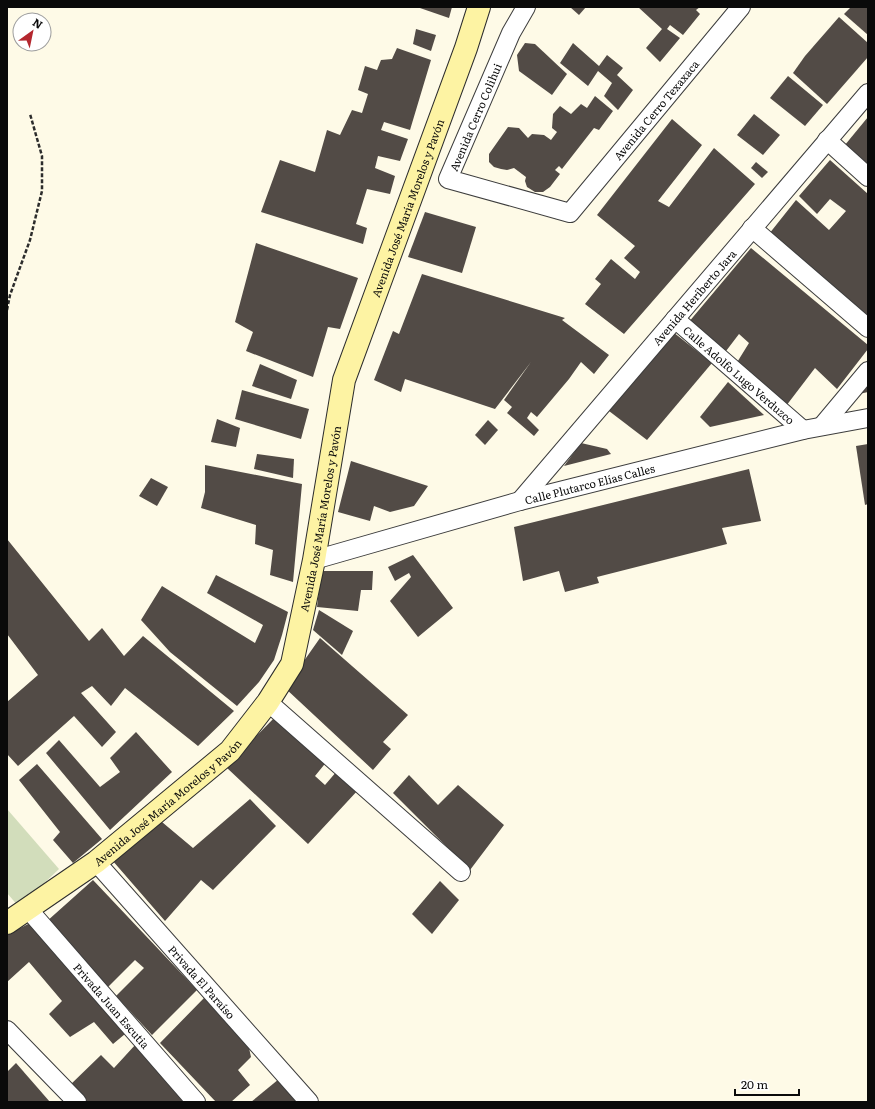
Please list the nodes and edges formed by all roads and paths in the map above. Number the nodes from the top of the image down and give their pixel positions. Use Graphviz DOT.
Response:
graph roads {
  1 [pos="479,7"];
  2 [pos="526,7"];
  3 [pos="741,7"];
  4 [pos="868,93"];
  5 [pos="30,114"];
  6 [pos="827,140"];
  7 [pos="868,176"];
  8 [pos="570,213"];
  9 [pos="752,228"];
  10 [pos="7,310"];
  11 [pos="675,319"];
  12 [pos="868,328"];
  13 [pos="868,371"];
  14 [pos="868,418"];
  15 [pos="822,426"];
  16 [pos="803,430"];
  17 [pos="520,501"];
  18 [pos="314,560"];
  19 [pos="268,702"];
  20 [pos="96,862"];
  21 [pos="461,872"];
  22 [pos="28,909"];
  23 [pos="7,923"];
  24 [pos="7,1030"];
  25 [pos="77,1102"];
  26 [pos="196,1102"];
  27 [pos="309,1102"];
  1 -- 18 [label="main road, Avenida José María Morelos y Pavón"];
  2 -- 8 [label="street, Avenida Cerro Colihui"];
  3 -- 8 [label="street, Avenida Cerro Texaxaca"];
  4 -- 6 [label="street, Avenida Heriberto Jara"];
  5 -- 10 [label="path"];
  6 -- 7 [label="street"];
  6 -- 9 [label="street, Avenida Heriberto Jara"];
  9 -- 11 [label="street, Avenida Heriberto Jara"];
  9 -- 12 [label="street"];
  11 -- 16 [label="street, Calle Adolfo Lugo Verduzco"];
  11 -- 17 [label="street, Avenida Heriberto Jara"];
  13 -- 15 [label="street"];
  14 -- 15 [label="street, Calle Plutarco Elías Calles"];
  15 -- 16 [label="street, Calle Plutarco Elías Calles"];
  16 -- 17 [label="street, Calle Plutarco Elías Calles"];
  17 -- 18 [label="street, Calle Plutarco Elías Calles"];
  18 -- 19 [label="main road, Avenida José María Morelos y Pavón"];
  19 -- 20 [label="main road, Avenida José María Morelos y Pavón"];
  19 -- 21 [label="street"];
  20 -- 22 [label="main road, Avenida José María Morelos y Pavón"];
  20 -- 27 [label="street, Privada El Paraíso"];
  22 -- 23 [label="main road, Avenida José María Morelos y Pavón"];
  22 -- 26 [label="street, Privada Juan Escutia"];
  24 -- 25 [label="street"];
}
